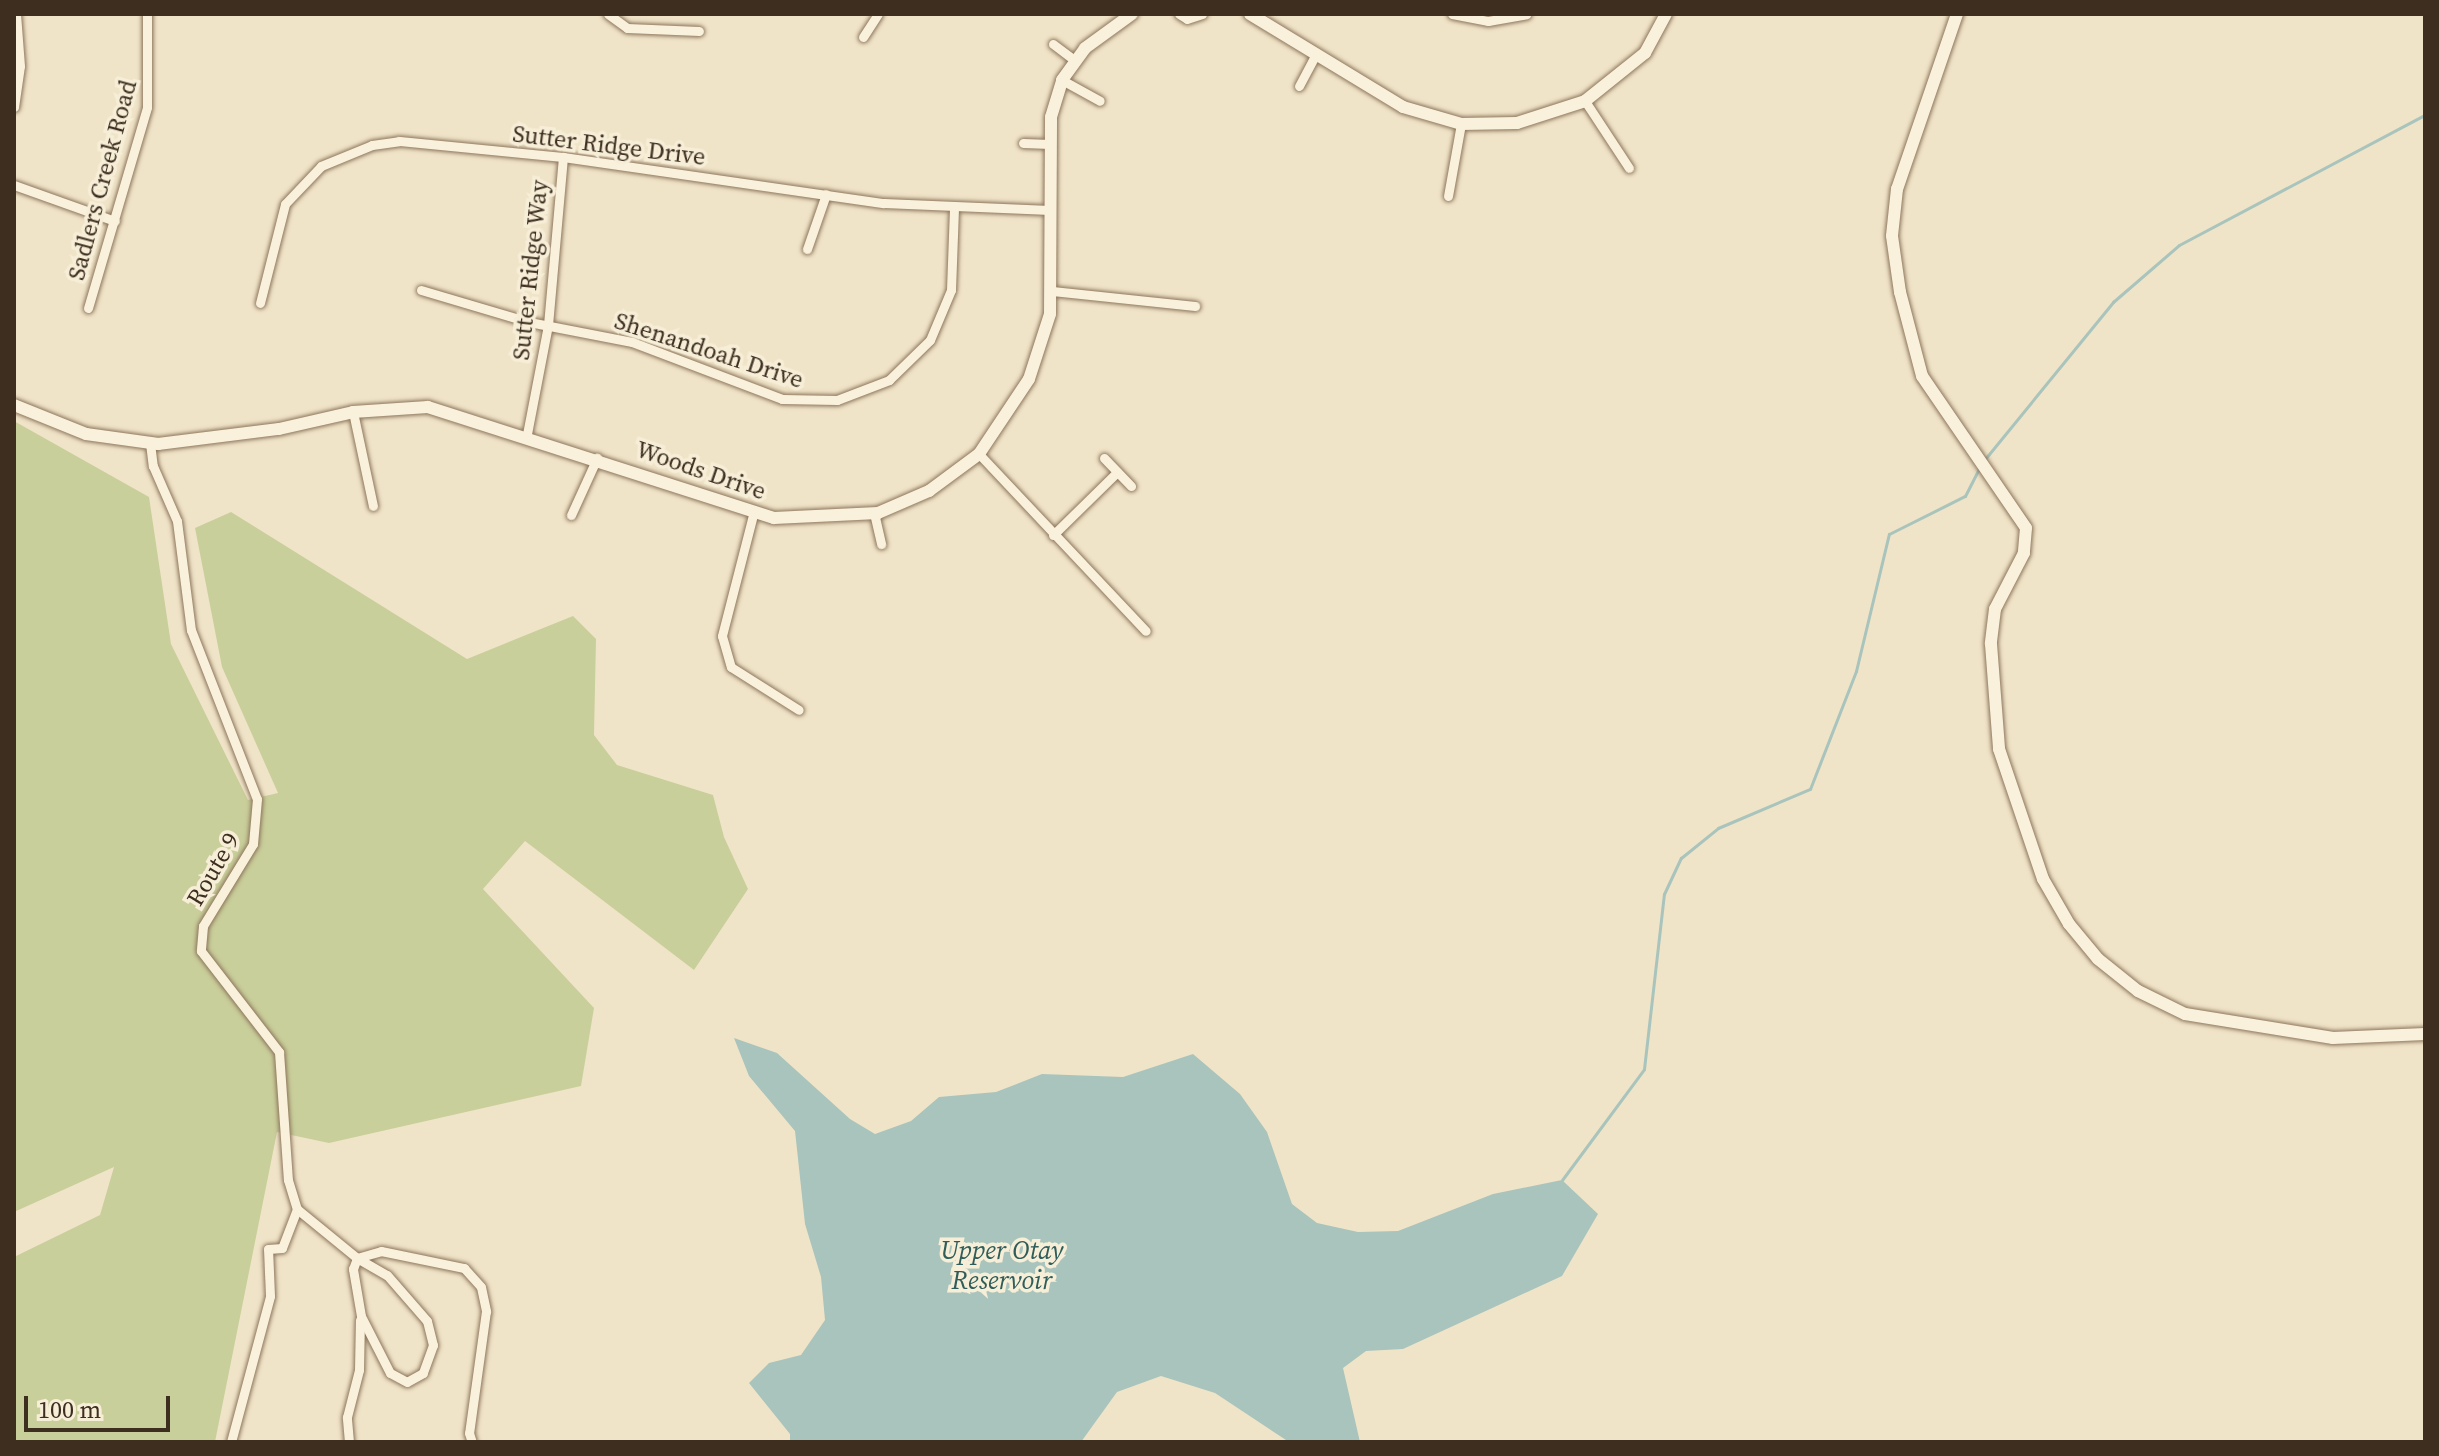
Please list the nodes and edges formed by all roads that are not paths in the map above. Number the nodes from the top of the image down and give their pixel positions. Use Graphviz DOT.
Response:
graph roads {
  1 [pos="16,14"];
  2 [pos="147,14"];
  3 [pos="608,14"];
  4 [pos="878,14"];
  5 [pos="1132,14"];
  6 [pos="1179,14"];
  7 [pos="1202,14"];
  8 [pos="1250,14"];
  9 [pos="1452,14"];
  10 [pos="1526,14"];
  11 [pos="1666,14"];
  12 [pos="1957,14"];
  13 [pos="699,31"];
  14 [pos="863,37"];
  15 [pos="1053,44"];
  16 [pos="1316,54"];
  17 [pos="1074,60"];
  18 [pos="1062,80"];
  19 [pos="1299,86"];
  20 [pos="1100,101"];
  21 [pos="1585,101"];
  22 [pos="14,107"];
  23 [pos="1461,124"];
  24 [pos="1023,143"];
  25 [pos="1050,144"];
  26 [pos="563,157"];
  27 [pos="1629,168"];
  28 [pos="14,185"];
  29 [pos="826,194"];
  30 [pos="1448,196"];
  31 [pos="954,208"];
  32 [pos="1050,210"];
  33 [pos="115,221"];
  34 [pos="807,249"];
  35 [pos="421,290"];
  36 [pos="1052,291"];
  37 [pos="260,303"];
  38 [pos="1195,306"];
  39 [pos="88,308"];
  40 [pos="548,325"];
  41 [pos="14,405"];
  42 [pos="353,412"];
  43 [pos="527,434"];
  44 [pos="150,443"];
  45 [pos="979,454"];
  46 [pos="597,458"];
  47 [pos="1104,458"];
  48 [pos="1117,472"];
  49 [pos="1131,486"];
  50 [pos="373,506"];
  51 [pos="754,511"];
  52 [pos="874,513"];
  53 [pos="571,515"];
  54 [pos="1053,535"];
  55 [pos="881,544"];
  56 [pos="1146,631"];
  57 [pos="799,710"];
  58 [pos="2425,1034"];
  59 [pos="297,1209"];
  60 [pos="357,1258"];
  61 [pos="361,1316"];
  62 [pos="231,1442"];
  63 [pos="349,1442"];
  64 [pos="472,1442"];
  1 -- 22 [label="street"];
  2 -- 33 [label="street, Sadlers Creek Road"];
  3 -- 13 [label="street"];
  4 -- 14 [label="street"];
  5 -- 17 [label="street, Woods Drive"];
  6 -- 7 [label="street"];
  8 -- 16 [label="street"];
  9 -- 10 [label="street"];
  11 -- 21 [label="street"];
  12 -- 58 [label="street"];
  15 -- 17 [label="street"];
  16 -- 19 [label="street"];
  16 -- 23 [label="street"];
  17 -- 18 [label="street, Woods Drive"];
  18 -- 20 [label="street"];
  18 -- 25 [label="street, Woods Drive"];
  21 -- 23 [label="street"];
  21 -- 27 [label="street"];
  23 -- 30 [label="street"];
  24 -- 25 [label="street"];
  25 -- 32 [label="street, Woods Drive"];
  26 -- 29 [label="street, Sutter Ridge Drive"];
  26 -- 37 [label="street, Sutter Ridge Drive"];
  26 -- 40 [label="street, Sutter Ridge Way"];
  28 -- 33 [label="street"];
  29 -- 31 [label="street, Sutter Ridge Drive"];
  29 -- 34 [label="street"];
  31 -- 32 [label="street, Sutter Ridge Drive"];
  31 -- 40 [label="street, Shenandoah Drive"];
  32 -- 36 [label="street, Woods Drive"];
  33 -- 39 [label="street, Sadlers Creek Road"];
  35 -- 40 [label="street, Shenandoah Drive"];
  36 -- 38 [label="street"];
  36 -- 45 [label="street, Woods Drive"];
  40 -- 43 [label="street, Sutter Ridge Way"];
  41 -- 44 [label="street, Woods Drive"];
  42 -- 43 [label="street, Woods Drive"];
  42 -- 44 [label="street, Woods Drive"];
  42 -- 50 [label="street"];
  43 -- 46 [label="street, Woods Drive"];
  44 -- 59 [label="street, Route 9"];
  45 -- 52 [label="street, Woods Drive"];
  45 -- 54 [label="street"];
  46 -- 51 [label="street, Woods Drive"];
  46 -- 53 [label="street"];
  47 -- 48 [label="street"];
  48 -- 49 [label="street"];
  48 -- 54 [label="street"];
  51 -- 52 [label="street, Woods Drive"];
  51 -- 57 [label="street"];
  52 -- 55 [label="street"];
  54 -- 56 [label="street"];
  59 -- 60 [label="street"];
  59 -- 62 [label="street"];
  60 -- 61 [label="street"];
  60 -- 61 [label="street"];
  60 -- 64 [label="street"];
  61 -- 63 [label="street"];
}
